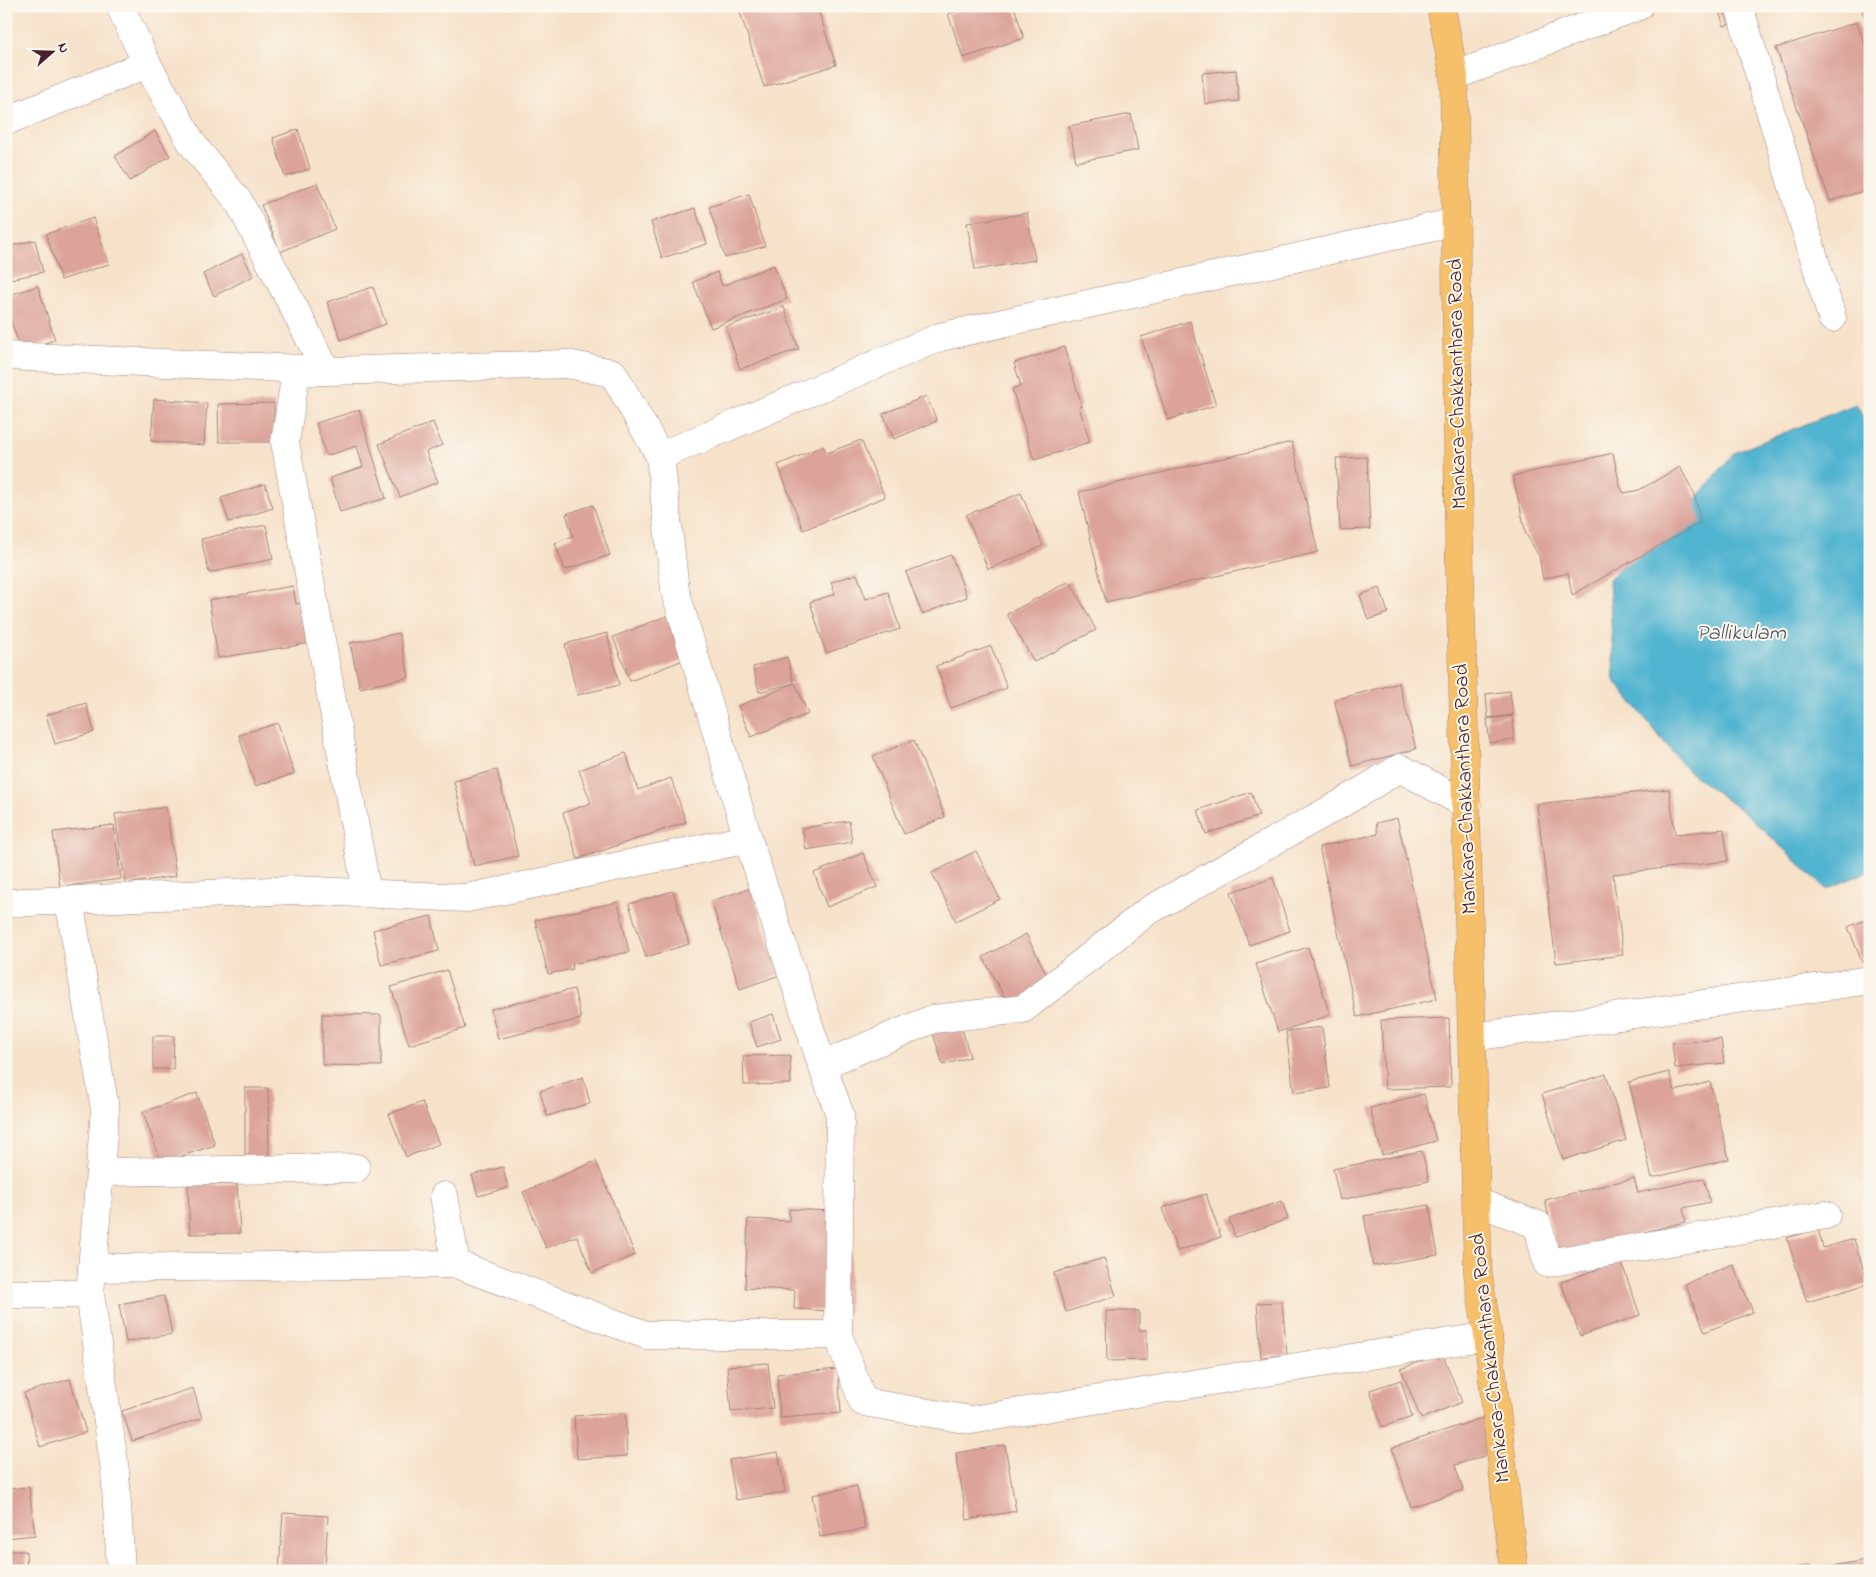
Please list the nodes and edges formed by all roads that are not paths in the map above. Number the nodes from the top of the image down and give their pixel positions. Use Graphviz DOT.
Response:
graph roads {
  1 [pos="120,6"];
  2 [pos="1441,6"];
  3 [pos="1639,6"];
  4 [pos="1739,6"];
  5 [pos="147,64"];
  6 [pos="1454,76"];
  7 [pos="6,121"];
  8 [pos="1456,222"];
  9 [pos="1832,318"];
  10 [pos="6,356"];
  11 [pos="326,370"];
  12 [pos="660,456"];
  13 [pos="1467,805"];
  14 [pos="748,839"];
  15 [pos="367,894"];
  16 [pos="69,900"];
  17 [pos="6,903"];
  18 [pos="1870,980"];
  19 [pos="1473,1037"];
  20 [pos="822,1065"];
  21 [pos="356,1168"];
  22 [pos="100,1172"];
  23 [pos="444,1196"];
  24 [pos="1477,1202"];
  25 [pos="1826,1215"];
  26 [pos="456,1264"];
  27 [pos="91,1281"];
  28 [pos="6,1294"];
  29 [pos="838,1335"];
  30 [pos="1488,1336"];
  31 [pos="121,1571"];
  32 [pos="1514,1571"];
  1 -- 5 [label="street"];
  2 -- 6 [label="main road, Mankara-Chakkanthara Road"];
  3 -- 6 [label="street"];
  4 -- 9 [label="street"];
  5 -- 7 [label="street"];
  5 -- 11 [label="street"];
  6 -- 8 [label="main road, Mankara-Chakkanthara Road"];
  8 -- 12 [label="street"];
  8 -- 13 [label="main road, Mankara-Chakkanthara Road"];
  10 -- 11 [label="street"];
  11 -- 12 [label="street"];
  11 -- 15 [label="street"];
  12 -- 14 [label="street"];
  13 -- 19 [label="main road, Mankara-Chakkanthara Road"];
  13 -- 20 [label="street"];
  14 -- 15 [label="street"];
  14 -- 20 [label="street"];
  15 -- 16 [label="street"];
  16 -- 17 [label="street"];
  16 -- 22 [label="street"];
  18 -- 19 [label="street"];
  19 -- 24 [label="main road, Mankara-Chakkanthara Road"];
  20 -- 29 [label="street"];
  21 -- 22 [label="street"];
  22 -- 27 [label="street"];
  23 -- 26 [label="street"];
  24 -- 25 [label="street"];
  24 -- 30 [label="main road, Mankara-Chakkanthara Road"];
  26 -- 27 [label="street"];
  26 -- 29 [label="street"];
  27 -- 28 [label="street"];
  27 -- 31 [label="street"];
  29 -- 30 [label="street"];
  30 -- 32 [label="main road, Mankara-Chakkanthara Road"];
}
